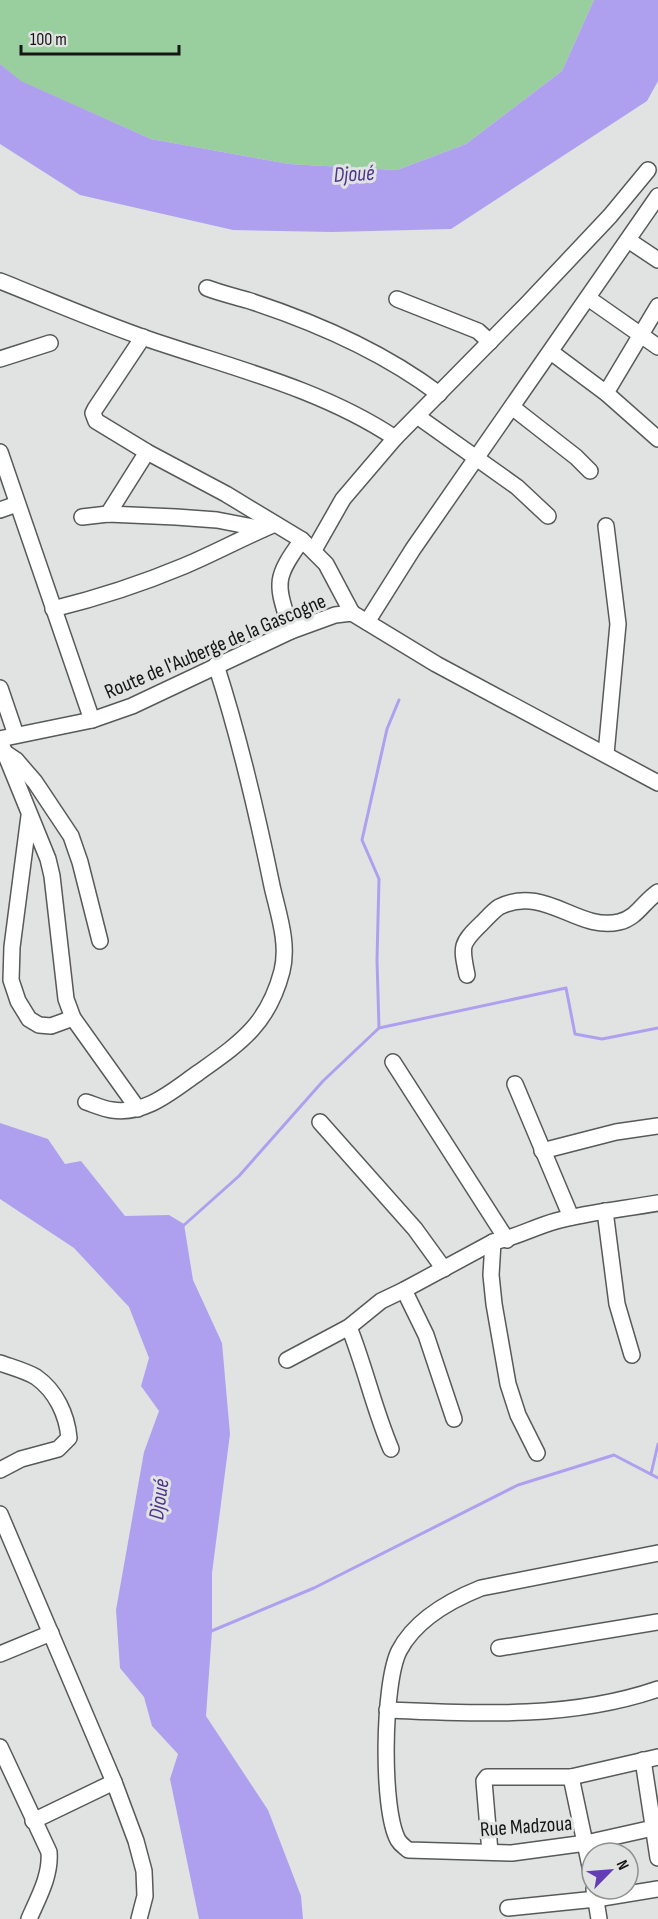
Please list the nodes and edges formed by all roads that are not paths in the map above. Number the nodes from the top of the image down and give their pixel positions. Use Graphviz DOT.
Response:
graph roads {
  1 [pos="648,170"];
  2 [pos="658,196"];
  3 [pos="628,240"];
  4 [pos="658,260"];
  5 [pos="0,281"];
  6 [pos="207,288"];
  7 [pos="397,298"];
  8 [pos="588,298"];
  9 [pos="658,306"];
  10 [pos="641,336"];
  11 [pos="143,337"];
  12 [pos="490,342"];
  13 [pos="50,343"];
  14 [pos="658,347"];
  15 [pos="551,352"];
  16 [pos="0,359"];
  17 [pos="606,393"];
  18 [pos="439,394"];
  19 [pos="512,407"];
  20 [pos="417,416"];
  21 [pos="394,438"];
  22 [pos="658,439"];
  23 [pos="0,452"];
  24 [pos="147,452"];
  25 [pos="477,459"];
  26 [pos="590,471"];
  27 [pos="17,504"];
  28 [pos="0,510"];
  29 [pos="108,514"];
  30 [pos="548,516"];
  31 [pos="82,518"];
  32 [pos="606,526"];
  33 [pos="269,527"];
  34 [pos="308,545"];
  35 [pos="53,609"];
  36 [pos="352,613"];
  37 [pos="367,622"];
  38 [pos="291,631"];
  39 [pos="216,665"];
  40 [pos="0,688"];
  41 [pos="92,720"];
  42 [pos="16,735"];
  43 [pos="2,744"];
  44 [pos="606,754"];
  45 [pos="658,783"];
  46 [pos="29,813"];
  47 [pos="658,892"];
  48 [pos="100,941"];
  49 [pos="467,975"];
  50 [pos="73,1018"];
  51 [pos="393,1062"];
  52 [pos="515,1084"];
  53 [pos="86,1102"];
  54 [pos="138,1109"];
  55 [pos="320,1122"];
  56 [pos="658,1126"];
  57 [pos="542,1151"];
  58 [pos="658,1203"];
  59 [pos="605,1211"];
  60 [pos="571,1217"];
  61 [pos="500,1241"];
  62 [pos="444,1269"];
  63 [pos="404,1290"];
  64 [pos="349,1327"];
  65 [pos="632,1355"];
  66 [pos="287,1360"];
  67 [pos="0,1363"];
  68 [pos="453,1419"];
  69 [pos="391,1449"];
  70 [pos="537,1453"];
  71 [pos="0,1470"];
  72 [pos="0,1514"];
  73 [pos="657,1557"];
  74 [pos="658,1622"];
  75 [pos="51,1633"];
  76 [pos="499,1648"];
  77 [pos="0,1654"];
  78 [pos="658,1689"];
  79 [pos="387,1710"];
  80 [pos="0,1747"];
  81 [pos="651,1759"];
  82 [pos="571,1777"];
  83 [pos="114,1782"];
  84 [pos="33,1821"];
  85 [pos="653,1828"];
  86 [pos="586,1841"];
  87 [pos="595,1841"];
  88 [pos="580,1844"];
  89 [pos="490,1852"];
  90 [pos="658,1858"];
  91 [pos="658,1889"];
  92 [pos="640,1890"];
  93 [pos="580,1896"];
  94 [pos="596,1901"];
  95 [pos="508,1908"];
  96 [pos="29,1919"];
  97 [pos="139,1919"];
  98 [pos="599,1919"];
  1 -- 12 [label="street"];
  2 -- 3 [label="street"];
  3 -- 4 [label="street"];
  3 -- 8 [label="street"];
  5 -- 11 [label="street"];
  6 -- 18 [label="street"];
  7 -- 12 [label="street"];
  8 -- 10 [label="street"];
  8 -- 15 [label="street"];
  9 -- 10 [label="street"];
  10 -- 14 [label="street"];
  10 -- 17 [label="street"];
  11 -- 21 [label="street"];
  11 -- 24 [label="street"];
  12 -- 18 [label="street"];
  13 -- 16 [label="street"];
  15 -- 17 [label="street"];
  15 -- 19 [label="street"];
  17 -- 22 [label="street"];
  18 -- 20 [label="street"];
  19 -- 25 [label="street"];
  19 -- 26 [label="street"];
  20 -- 21 [label="street"];
  20 -- 25 [label="street"];
  21 -- 34 [label="street"];
  23 -- 27 [label="street"];
  24 -- 29 [label="street"];
  24 -- 33 [label="street"];
  25 -- 30 [label="street"];
  25 -- 37 [label="street"];
  27 -- 28 [label="street"];
  27 -- 35 [label="street"];
  29 -- 31 [label="street"];
  29 -- 33 [label="street"];
  32 -- 44 [label="street"];
  33 -- 34 [label="street"];
  33 -- 35 [label="street"];
  34 -- 36 [label="street"];
  34 -- 38 [label="street"];
  35 -- 41 [label="street"];
  36 -- 37 [label="street, Route de l'Auberge de la Gascogne"];
  36 -- 38 [label="street, Route de l'Auberge de la Gascogne"];
  37 -- 44 [label="street, Route de l'Auberge de la Gascogne"];
  38 -- 39 [label="street, Route de l'Auberge de la Gascogne"];
  39 -- 41 [label="street, Route de l'Auberge de la Gascogne"];
  39 -- 54 [label="street"];
  40 -- 42 [label="street"];
  41 -- 42 [label="street, Route de l'Auberge de la Gascogne"];
  42 -- 43 [label="street, Route de l'Auberge de la Gascogne"];
  43 -- 46 [label="street"];
  43 -- 48 [label="street"];
  44 -- 45 [label="street, Route de l'Auberge de la Gascogne"];
  46 -- 50 [label="street"];
  46 -- 50 [label="street"];
  47 -- 49 [label="street"];
  50 -- 54 [label="street"];
  51 -- 61 [label="street"];
  52 -- 57 [label="street"];
  53 -- 54 [label="street"];
  55 -- 62 [label="street"];
  56 -- 57 [label="street"];
  57 -- 60 [label="street"];
  58 -- 59 [label="street"];
  59 -- 60 [label="street"];
  59 -- 65 [label="street"];
  60 -- 61 [label="street"];
  61 -- 62 [label="street"];
  61 -- 70 [label="street"];
  62 -- 63 [label="street"];
  63 -- 64 [label="street"];
  63 -- 68 [label="street"];
  64 -- 66 [label="street"];
  64 -- 69 [label="street"];
  67 -- 71 [label="street"];
  72 -- 75 [label="street"];
  73 -- 79 [label="street"];
  74 -- 76 [label="street"];
  75 -- 77 [label="street"];
  75 -- 83 [label="street"];
  78 -- 79 [label="street"];
  79 -- 89 [label="street, Rue Madzoua"];
  80 -- 84 [label="street"];
  81 -- 82 [label="street"];
  81 -- 85 [label="street"];
  82 -- 86 [label="street"];
  82 -- 89 [label="street"];
  83 -- 84 [label="street"];
  83 -- 97 [label="street"];
  84 -- 96 [label="street"];
  85 -- 87 [label="street, Rue Madzoua"];
  85 -- 90 [label="street"];
  88 -- 89 [label="street, Rue Madzoua"];
  91 -- 92 [label="street"];
  93 -- 95 [label="street"];
  94 -- 98 [label="street"];
}
